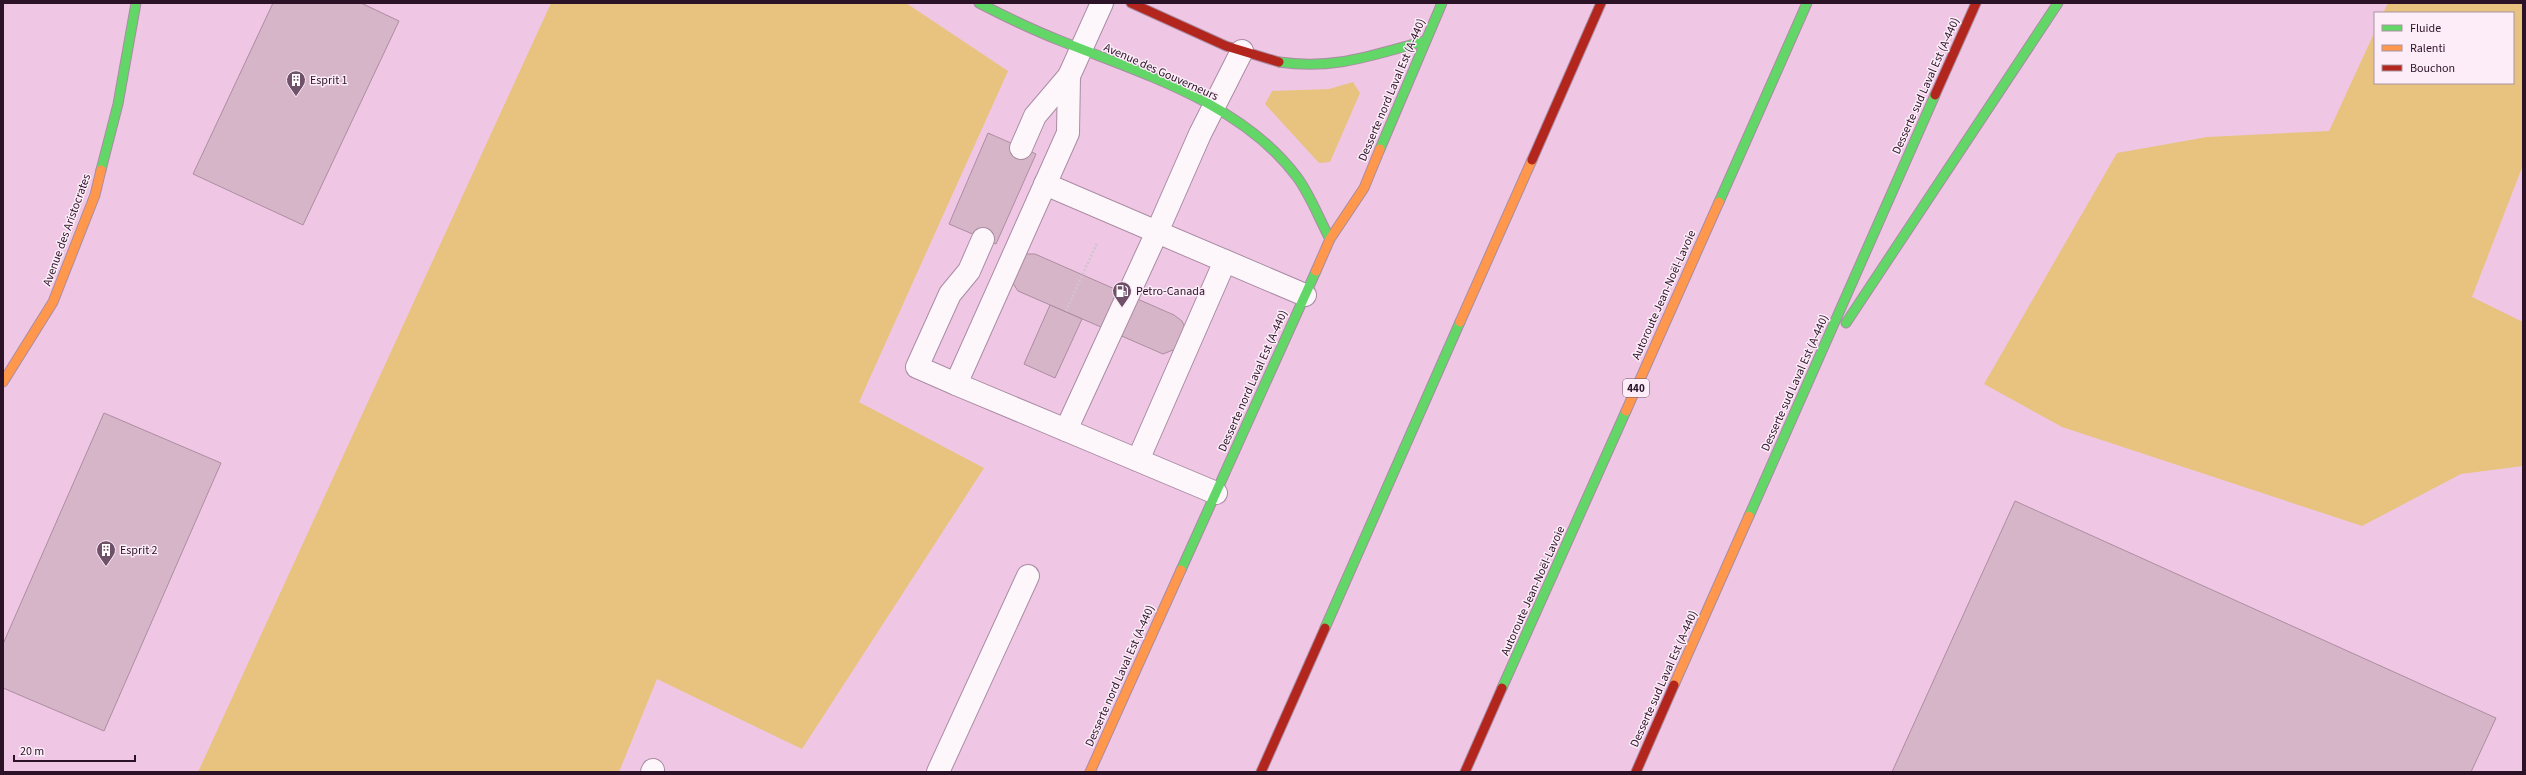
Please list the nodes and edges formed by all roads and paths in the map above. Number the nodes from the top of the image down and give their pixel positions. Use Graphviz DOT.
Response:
graph roads {
  1 [pos="136,3"];
  2 [pos="979,3"];
  3 [pos="1102,3"];
  4 [pos="1131,3"];
  5 [pos="1442,3"];
  6 [pos="1601,3"];
  7 [pos="1807,3"];
  8 [pos="1976,3"];
  9 [pos="2058,3"];
  10 [pos="1425,41"];
  11 [pos="1080,50"];
  12 [pos="1242,51"];
  13 [pos="1069,76"];
  14 [pos="1214,108"];
  15 [pos="1021,148"];
  16 [pos="1045,184"];
  17 [pos="1111,212"];
  18 [pos="1157,232"];
  19 [pos="983,239"];
  20 [pos="1330,239"];
  21 [pos="1225,261"];
  22 [pos="1305,295"];
  23 [pos="1066,312"];
  24 [pos="1812,376"];
  25 [pos="3,382"];
  26 [pos="956,384"];
  27 [pos="1066,430"];
  28 [pos="1138,460"];
  29 [pos="1216,493"];
  30 [pos="1028,576"];
  31 [pos="938,772"];
  32 [pos="1090,772"];
  33 [pos="1261,772"];
  34 [pos="1465,772"];
  35 [pos="1636,772"];
  1 -- 25 [label="main road, Avenue des Aristocrates"];
  2 -- 11 [label="main road, Avenue des Gouverneurs"];
  3 -- 11 [label="lane"];
  4 -- 12 [label="main road"];
  5 -- 10 [label="main road, Desserte nord Laval Est (A-440)"];
  6 -- 33 [label="main road"];
  7 -- 34 [label="main road, Autoroute Jean-Noël-Lavoie / 440"];
  8 -- 24 [label="main road, Desserte sud Laval Est (A-440)"];
  9 -- 24 [label="main road"];
  10 -- 12 [label="main road"];
  10 -- 20 [label="main road, Desserte nord Laval Est (A-440)"];
  11 -- 13 [label="lane"];
  11 -- 14 [label="main road, Avenue des Gouverneurs"];
  12 -- 14 [label="lane"];
  13 -- 15 [label="lane"];
  13 -- 16 [label="lane"];
  14 -- 18 [label="lane"];
  14 -- 20 [label="main road, Avenue des Gouverneurs"];
  16 -- 17 [label="lane"];
  16 -- 26 [label="lane"];
  17 -- 18 [label="lane"];
  17 -- 23 [label="path"];
  18 -- 21 [label="lane"];
  18 -- 27 [label="lane"];
  19 -- 26 [label="lane"];
  20 -- 22 [label="main road, Desserte nord Laval Est (A-440)"];
  21 -- 22 [label="lane"];
  21 -- 28 [label="lane"];
  22 -- 29 [label="main road, Desserte nord Laval Est (A-440)"];
  24 -- 35 [label="main road, Desserte sud Laval Est (A-440)"];
  26 -- 27 [label="lane"];
  27 -- 28 [label="lane"];
  28 -- 29 [label="lane"];
  29 -- 32 [label="main road, Desserte nord Laval Est (A-440)"];
  30 -- 31 [label="lane"];
}
